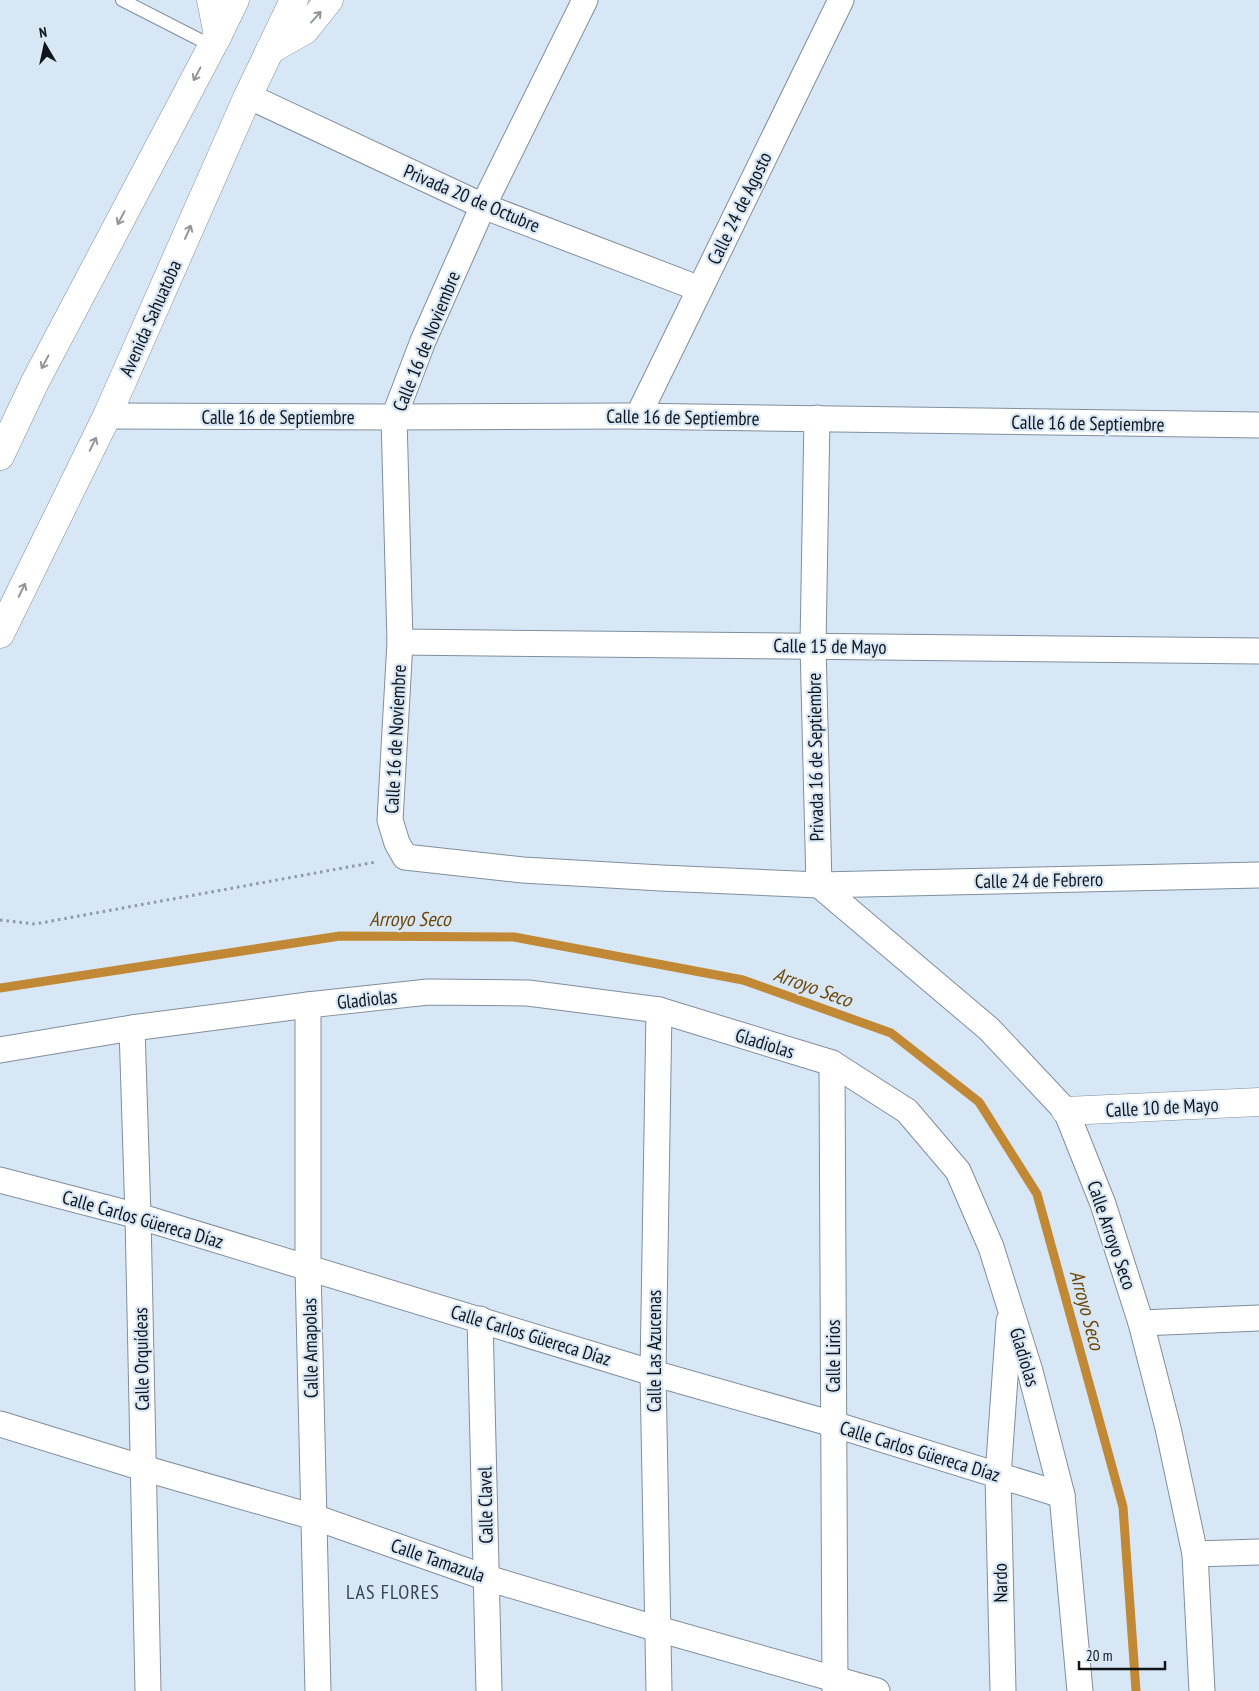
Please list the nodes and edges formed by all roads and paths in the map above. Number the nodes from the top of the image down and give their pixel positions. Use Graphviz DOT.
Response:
graph roads {
  1 [pos="122,0"];
  2 [pos="211,0"];
  3 [pos="235,0"];
  4 [pos="294,0"];
  5 [pos="330,0"];
  6 [pos="585,0"];
  7 [pos="841,0"];
  8 [pos="215,41"];
  9 [pos="270,50"];
  10 [pos="248,96"];
  11 [pos="483,206"];
  12 [pos="700,289"];
  13 [pos="107,416"];
  14 [pos="638,416"];
  15 [pos="394,417"];
  16 [pos="817,418"];
  17 [pos="1259,425"];
  18 [pos="0,456"];
  19 [pos="0,634"];
  20 [pos="400,642"];
  21 [pos="813,645"];
  22 [pos="1259,651"];
  23 [pos="405,857"];
  24 [pos="1259,875"];
  25 [pos="819,885"];
  26 [pos="0,920"];
  27 [pos="308,1005"];
  28 [pos="659,1010"];
  29 [pos="132,1028"];
  30 [pos="0,1050"];
  31 [pos="832,1063"];
  32 [pos="1259,1102"];
  33 [pos="1066,1111"];
  34 [pos="0,1180"];
  35 [pos="138,1216"];
  36 [pos="308,1268"];
  37 [pos="1010,1307"];
  38 [pos="1259,1318"];
  39 [pos="480,1320"];
  40 [pos="1141,1323"];
  41 [pos="653,1373"];
  42 [pos="0,1424"];
  43 [pos="833,1424"];
  44 [pos="143,1468"];
  45 [pos="998,1476"];
  46 [pos="1062,1495"];
  47 [pos="314,1517"];
  48 [pos="1259,1552"];
  49 [pos="1195,1554"];
  50 [pos="486,1578"];
  51 [pos="658,1629"];
  52 [pos="835,1685"];
  53 [pos="148,1691"];
  54 [pos="318,1691"];
  55 [pos="489,1691"];
  56 [pos="659,1691"];
  57 [pos="877,1691"];
  58 [pos="1002,1691"];
  59 [pos="1080,1691"];
  60 [pos="1202,1691"];
  1 -- 8 [label="lane"];
  2 -- 8 [label="main road"];
  3 -- 8 [label="main road"];
  4 -- 9 [label="main road, Avenida Sahuatoba"];
  9 -- 5 [label="main road, one-way"];
  6 -- 11 [label="street, Calle 16 de Noviembre"];
  7 -- 12 [label="street, Calle 24 de Agosto"];
  8 -- 18 [label="main road, one-way"];
  9 -- 10 [label="main road, Avenida Sahuatoba"];
  10 -- 11 [label="street, Privada 20 de Octubre"];
  13 -- 10 [label="main road, Avenida Sahuatoba, one-way"];
  11 -- 12 [label="street, Privada 20 de Octubre"];
  11 -- 15 [label="street, Calle 16 de Noviembre"];
  12 -- 14 [label="street, Calle 24 de Agosto"];
  13 -- 15 [label="street, Calle 16 de Septiembre"];
  19 -- 13 [label="main road, Avenida Sahuatoba, one-way"];
  14 -- 15 [label="street, Calle 16 de Septiembre"];
  14 -- 16 [label="street, Calle 16 de Septiembre"];
  15 -- 20 [label="street, Calle 16 de Noviembre"];
  16 -- 17 [label="street, Calle 16 de Septiembre"];
  16 -- 21 [label="street, Privada 16 de Septiembre"];
  20 -- 21 [label="street, Calle 15 de Mayo"];
  20 -- 23 [label="street, Calle 16 de Noviembre"];
  21 -- 22 [label="street, Calle 15 de Mayo"];
  21 -- 25 [label="street, Privada 16 de Septiembre"];
  23 -- 25 [label="street"];
  23 -- 26 [label="path"];
  24 -- 25 [label="street, Calle 24 de Febrero"];
  25 -- 33 [label="street, Calle Arroyo Seco"];
  27 -- 28 [label="street, Gladiolas"];
  27 -- 29 [label="street, Gladiolas"];
  27 -- 36 [label="street, Calle Amapolas"];
  28 -- 31 [label="street, Gladiolas"];
  28 -- 41 [label="street, Calle Las Azucenas"];
  29 -- 30 [label="street, Gladiolas"];
  29 -- 35 [label="street, Calle Orquídeas"];
  31 -- 37 [label="street, Gladiolas"];
  31 -- 43 [label="street, Calle Lirios"];
  32 -- 33 [label="main road, Calle 10 de Mayo"];
  33 -- 40 [label="street, Calle Arroyo Seco"];
  34 -- 35 [label="street, Calle Carlos Güereca Díaz"];
  35 -- 36 [label="street, Calle Carlos Güereca Díaz"];
  35 -- 44 [label="street, Calle Orquídeas"];
  36 -- 39 [label="street, Calle Carlos Güereca Díaz"];
  36 -- 47 [label="street, Calle Amapolas"];
  37 -- 45 [label="street, Nardo"];
  37 -- 46 [label="street, Gladiolas"];
  38 -- 40 [label="street"];
  39 -- 41 [label="street, Calle Carlos Güereca Díaz"];
  39 -- 50 [label="street, Calle Clavel"];
  40 -- 49 [label="street, Calle Arroyo Seco"];
  41 -- 43 [label="street, Calle Carlos Güereca Díaz"];
  41 -- 51 [label="street, Calle Las Azucenas"];
  42 -- 44 [label="street, Calle Tamazula"];
  43 -- 45 [label="street, Calle Carlos Güereca Díaz"];
  43 -- 52 [label="street, Calle Lirios"];
  44 -- 47 [label="street, Calle Tamazula"];
  44 -- 53 [label="street, Calle Orquídeas"];
  45 -- 46 [label="street, Calle Carlos Güereca Díaz"];
  45 -- 58 [label="street, Nardo"];
  46 -- 59 [label="street, Gladiolas"];
  47 -- 50 [label="street, Calle Tamazula"];
  47 -- 54 [label="street, Calle Amapolas"];
  48 -- 49 [label="street"];
  49 -- 60 [label="street, Calle Arroyo Seco"];
  50 -- 51 [label="street, Calle Tamazula"];
  50 -- 55 [label="street, Calle Clavel"];
  51 -- 52 [label="street, Calle Tamazula"];
  51 -- 56 [label="street, Calle Las Azucenas"];
  52 -- 57 [label="street, Calle Tamazula"];
}
